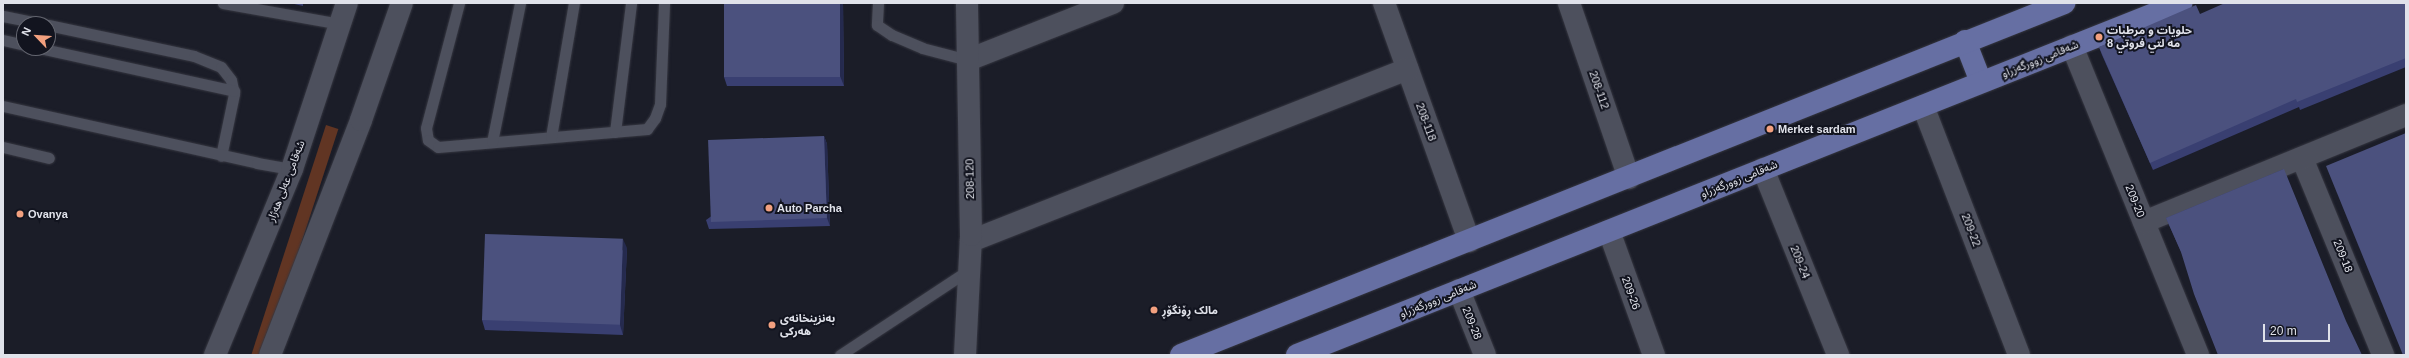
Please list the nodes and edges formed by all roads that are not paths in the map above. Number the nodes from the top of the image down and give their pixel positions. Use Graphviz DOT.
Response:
graph roads {
  1 [pos="223,3"];
  2 [pos="347,3"];
  3 [pos="402,3"];
  4 [pos="459,3"];
  5 [pos="520,3"];
  6 [pos="574,3"];
  7 [pos="631,3"];
  8 [pos="664,3"];
  9 [pos="878,3"];
  10 [pos="967,3"];
  11 [pos="1113,3"];
  12 [pos="1384,3"];
  13 [pos="1569,3"];
  14 [pos="2064,3"];
  15 [pos="2181,3"];
  16 [pos="3,16"];
  17 [pos="16,19"];
  18 [pos="341,24"];
  19 [pos="56,27"];
  20 [pos="3,40"];
  21 [pos="1965,41"];
  22 [pos="16,43"];
  23 [pos="2072,46"];
  24 [pos="56,52"];
  25 [pos="968,60"];
  26 [pos="1407,69"];
  27 [pos="1981,82"];
  28 [pos="234,91"];
  29 [pos="3,106"];
  30 [pos="1923,106"];
  31 [pos="2406,115"];
  32 [pos="616,132"];
  33 [pos="550,137"];
  34 [pos="492,142"];
  35 [pos="3,148"];
  36 [pos="221,156"];
  37 [pos="49,158"];
  38 [pos="2302,158"];
  39 [pos="292,169"];
  40 [pos="1763,170"];
  41 [pos="1629,178"];
  42 [pos="2144,222"];
  43 [pos="1609,231"];
  44 [pos="971,241"];
  45 [pos="1469,241"];
  46 [pos="969,270"];
  47 [pos="1459,290"];
  48 [pos="215,355"];
  49 [pos="270,355"];
  50 [pos="840,355"];
  51 [pos="965,355"];
  52 [pos="1181,355"];
  53 [pos="1297,355"];
  54 [pos="1485,355"];
  55 [pos="1654,355"];
  56 [pos="1838,355"];
  57 [pos="2019,355"];
  58 [pos="2198,355"];
  59 [pos="2383,355"];
  1 -- 18 [label="lane"];
  2 -- 18 [label="street, شەقامی عەلی هەژار"];
  3 -- 49 [label="street"];
  4 -- 34 [label="lane"];
  5 -- 34 [label="lane"];
  6 -- 33 [label="lane"];
  7 -- 32 [label="lane"];
  8 -- 32 [label="lane"];
  9 -- 25 [label="lane"];
  10 -- 25 [label="street, 208-120"];
  11 -- 25 [label="street"];
  12 -- 26 [label="street, 208-118"];
  13 -- 41 [label="street, 208-112"];
  14 -- 21 [label="main road"];
  15 -- 23 [label="main road, شەقامی زوورگەزراو"];
  16 -- 17 [label="lane"];
  18 -- 39 [label="street, شەقامی عەلی هەژار"];
  19 -- 28 [label="lane"];
  20 -- 22 [label="lane"];
  21 -- 27 [label="main road"];
  21 -- 41 [label="main road"];
  23 -- 27 [label="main road, شەقامی زوورگەزراو"];
  23 -- 42 [label="street, 209-20"];
  24 -- 28 [label="lane"];
  25 -- 44 [label="street, 208-120"];
  26 -- 44 [label="street"];
  26 -- 45 [label="street, 208-118"];
  27 -- 30 [label="main road, شەقامی زوورگەزراو"];
  28 -- 36 [label="lane"];
  29 -- 36 [label="lane"];
  30 -- 40 [label="main road, شەقامی زوورگەزراو"];
  30 -- 57 [label="street, 209-22"];
  31 -- 38 [label="street"];
  32 -- 33 [label="lane"];
  33 -- 34 [label="lane"];
  35 -- 37 [label="lane"];
  36 -- 39 [label="lane"];
  38 -- 42 [label="street"];
  38 -- 59 [label="street, 209-18"];
  39 -- 48 [label="street, شەقامی عەلی هەژار"];
  40 -- 43 [label="main road, شەقامی زوورگەزراو"];
  40 -- 56 [label="street, 209-24"];
  41 -- 45 [label="main road"];
  42 -- 58 [label="street, 209-20"];
  43 -- 47 [label="main road, شەقامی زوورگەزراو"];
  43 -- 55 [label="street, 209-26"];
  44 -- 46 [label="street, 208-120"];
  45 -- 52 [label="main road"];
  46 -- 50 [label="lane"];
  46 -- 51 [label="street, 208-120"];
  47 -- 53 [label="main road, شەقامی زوورگەزراو"];
  47 -- 54 [label="street, 209-28"];
}
